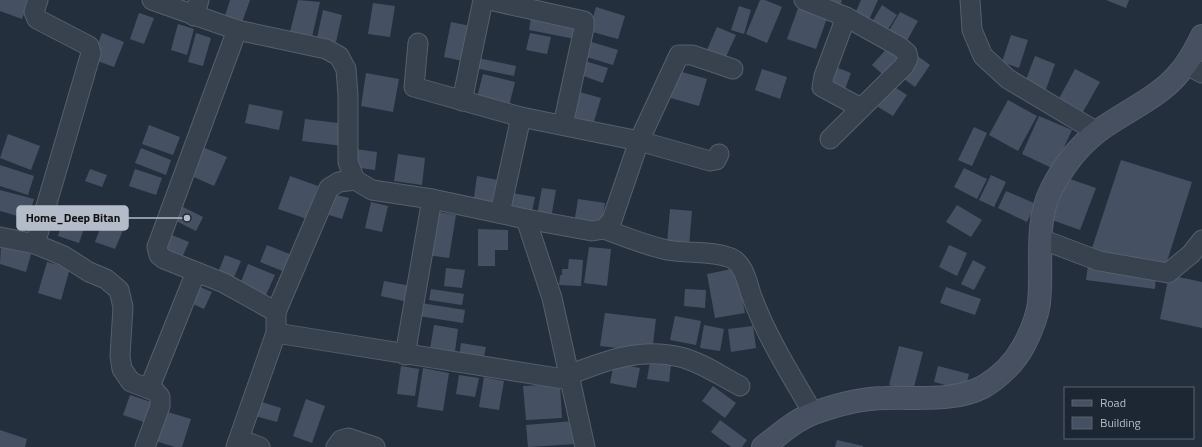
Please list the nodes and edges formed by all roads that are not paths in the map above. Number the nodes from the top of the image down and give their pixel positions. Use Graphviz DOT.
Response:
graph roads {
  1 [pos="38,0"];
  2 [pos="152,0"];
  3 [pos="483,0"];
  4 [pos="488,0"];
  5 [pos="804,0"];
  6 [pos="970,0"];
  7 [pos="197,8"];
  8 [pos="846,17"];
  9 [pos="237,30"];
  10 [pos="1202,36"];
  11 [pos="418,43"];
  12 [pos="1194,68"];
  13 [pos="734,69"];
  14 [pos="462,101"];
  15 [pos="861,108"];
  16 [pos="521,117"];
  17 [pos="563,125"];
  18 [pos="1097,132"];
  19 [pos="830,139"];
  20 [pos="639,140"];
  21 [pos="718,154"];
  22 [pos="355,180"];
  23 [pos="432,199"];
  24 [pos="500,213"];
  25 [pos="526,219"];
  26 [pos="604,229"];
  27 [pos="0,237"];
  28 [pos="1041,239"];
  29 [pos="1202,240"];
  30 [pos="35,244"];
  31 [pos="196,272"];
  32 [pos="276,312"];
  33 [pos="276,333"];
  34 [pos="405,355"];
  35 [pos="570,378"];
  36 [pos="740,386"];
  37 [pos="149,389"];
  38 [pos="813,413"];
  39 [pos="237,443"];
  40 [pos="145,447"];
  41 [pos="260,447"];
  42 [pos="336,447"];
  43 [pos="375,447"];
  44 [pos="585,447"];
  45 [pos="764,447"];
  1 -- 30 [label="street"];
  2 -- 7 [label="street"];
  3 -- 14 [label="street"];
  4 -- 17 [label="street"];
  5 -- 8 [label="street"];
  6 -- 18 [label="street"];
  7 -- 9 [label="street"];
  8 -- 15 [label="street"];
  8 -- 15 [label="street"];
  9 -- 22 [label="street"];
  9 -- 31 [label="street"];
  10 -- 12 [label="street"];
  11 -- 14 [label="street"];
  12 -- 18 [label="street"];
  13 -- 20 [label="street"];
  14 -- 16 [label="street"];
  15 -- 19 [label="street"];
  16 -- 17 [label="street"];
  16 -- 24 [label="street"];
  17 -- 20 [label="street"];
  18 -- 28 [label="street"];
  20 -- 21 [label="street"];
  20 -- 26 [label="street"];
  22 -- 23 [label="street"];
  22 -- 32 [label="street"];
  23 -- 24 [label="street"];
  23 -- 34 [label="street"];
  24 -- 25 [label="street"];
  25 -- 26 [label="street"];
  25 -- 35 [label="street"];
  26 -- 38 [label="street"];
  27 -- 30 [label="street"];
  28 -- 29 [label="street"];
  28 -- 38 [label="street"];
  30 -- 37 [label="street"];
  31 -- 32 [label="street"];
  31 -- 37 [label="street"];
  32 -- 33 [label="street"];
  33 -- 34 [label="street"];
  33 -- 39 [label="street"];
  34 -- 35 [label="street"];
  35 -- 36 [label="street"];
  35 -- 44 [label="street"];
  37 -- 40 [label="street"];
  38 -- 45 [label="street"];
  39 -- 41 [label="street"];
  42 -- 43 [label="street"];
}
